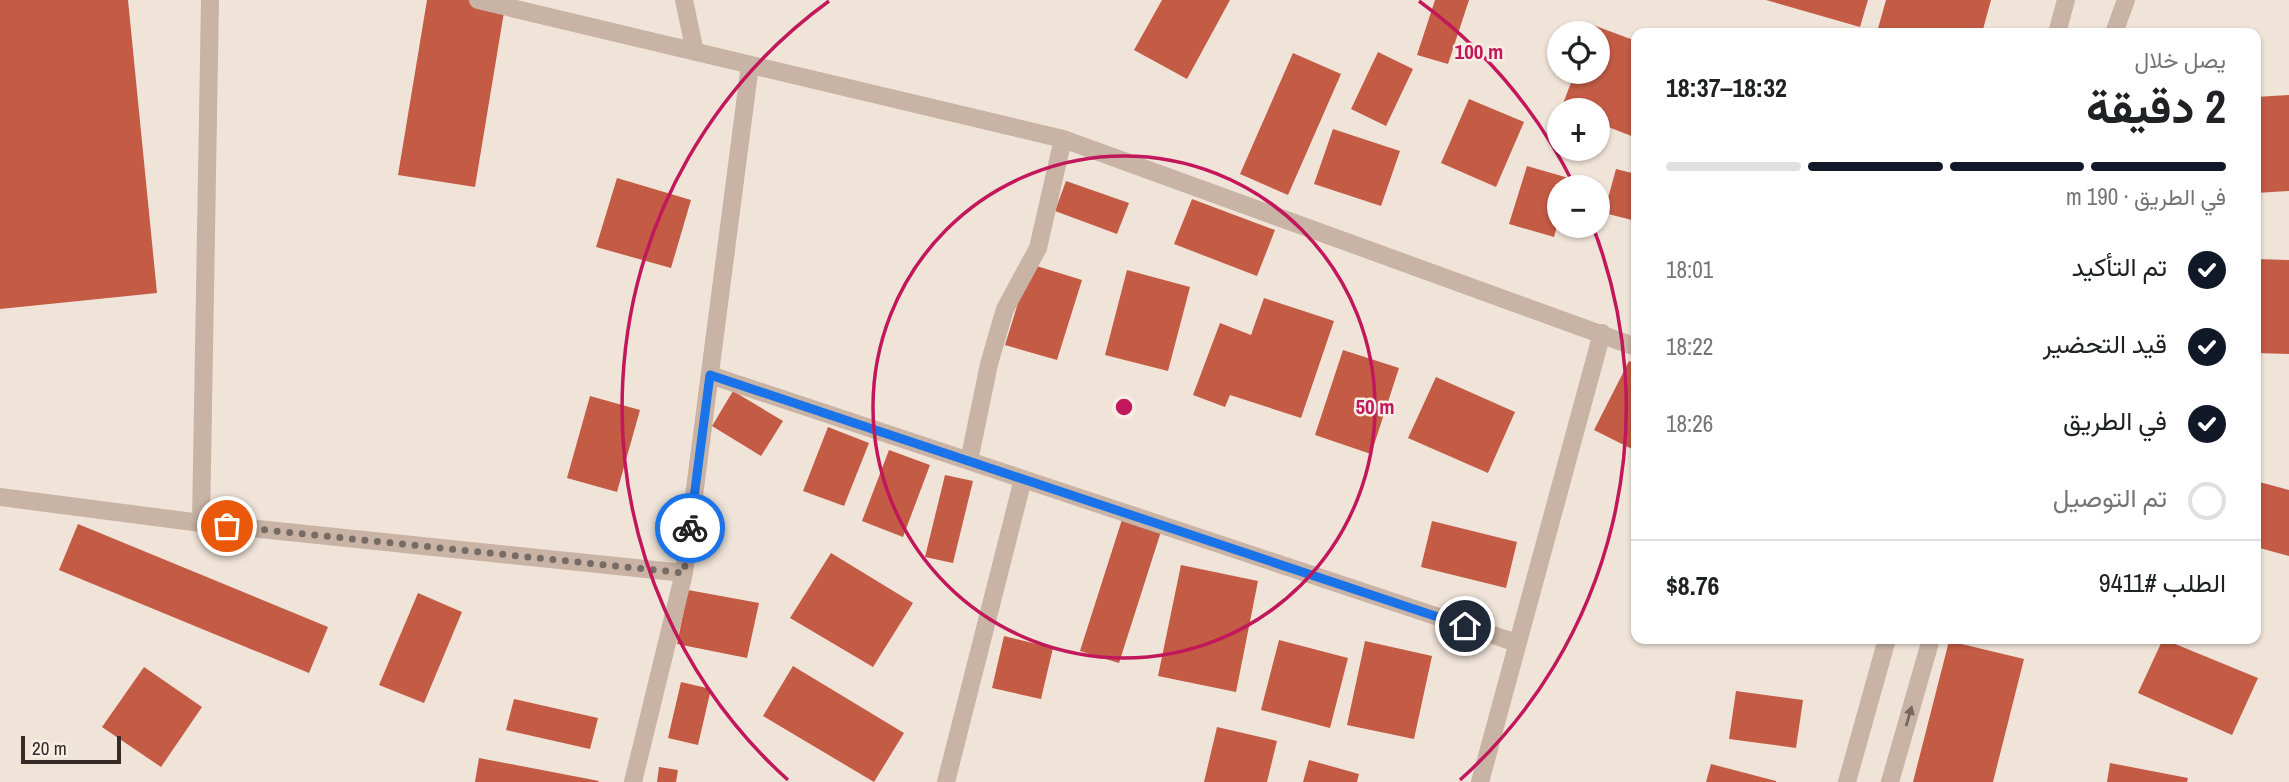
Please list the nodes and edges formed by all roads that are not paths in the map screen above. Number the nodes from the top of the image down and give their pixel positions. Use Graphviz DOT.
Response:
graph roads {
  1 [pos="210,0"];
  2 [pos="478,0"];
  3 [pos="684,0"];
  4 [pos="2066,0"];
  5 [pos="2126,0"];
  6 [pos="2058,28"];
  7 [pos="2116,28"];
  8 [pos="695,52"];
  9 [pos="750,65"];
  10 [pos="1063,139"];
  11 [pos="1602,333"];
  12 [pos="1631,344"];
  13 [pos="710,375"];
  14 [pos="969,461"];
  15 [pos="1023,478"];
  16 [pos="0,497"];
  17 [pos="201,523"];
  18 [pos="684,573"];
  19 [pos="1517,643"];
  20 [pos="1886,644"];
  21 [pos="1930,644"];
  22 [pos="633,782"];
  23 [pos="946,782"];
  24 [pos="1480,782"];
  25 [pos="1847,782"];
  26 [pos="1890,782"];
  1 -- 17 [label="street"];
  2 -- 8 [label="street"];
  3 -- 8 [label="street"];
  4 -- 6 [label="street"];
  5 -- 7 [label="street"];
  8 -- 9 [label="street"];
  9 -- 10 [label="street"];
  9 -- 13 [label="street"];
  10 -- 11 [label="street"];
  10 -- 14 [label="street"];
  11 -- 12 [label="street"];
  11 -- 19 [label="street"];
  13 -- 14 [label="street"];
  13 -- 18 [label="street"];
  14 -- 15 [label="street"];
  15 -- 19 [label="street"];
  15 -- 23 [label="street"];
  16 -- 17 [label="street"];
  17 -- 18 [label="street"];
  18 -- 22 [label="street"];
  19 -- 24 [label="street"];
  20 -- 25 [label="street"];
  26 -- 21 [label="street, one-way"];
}
